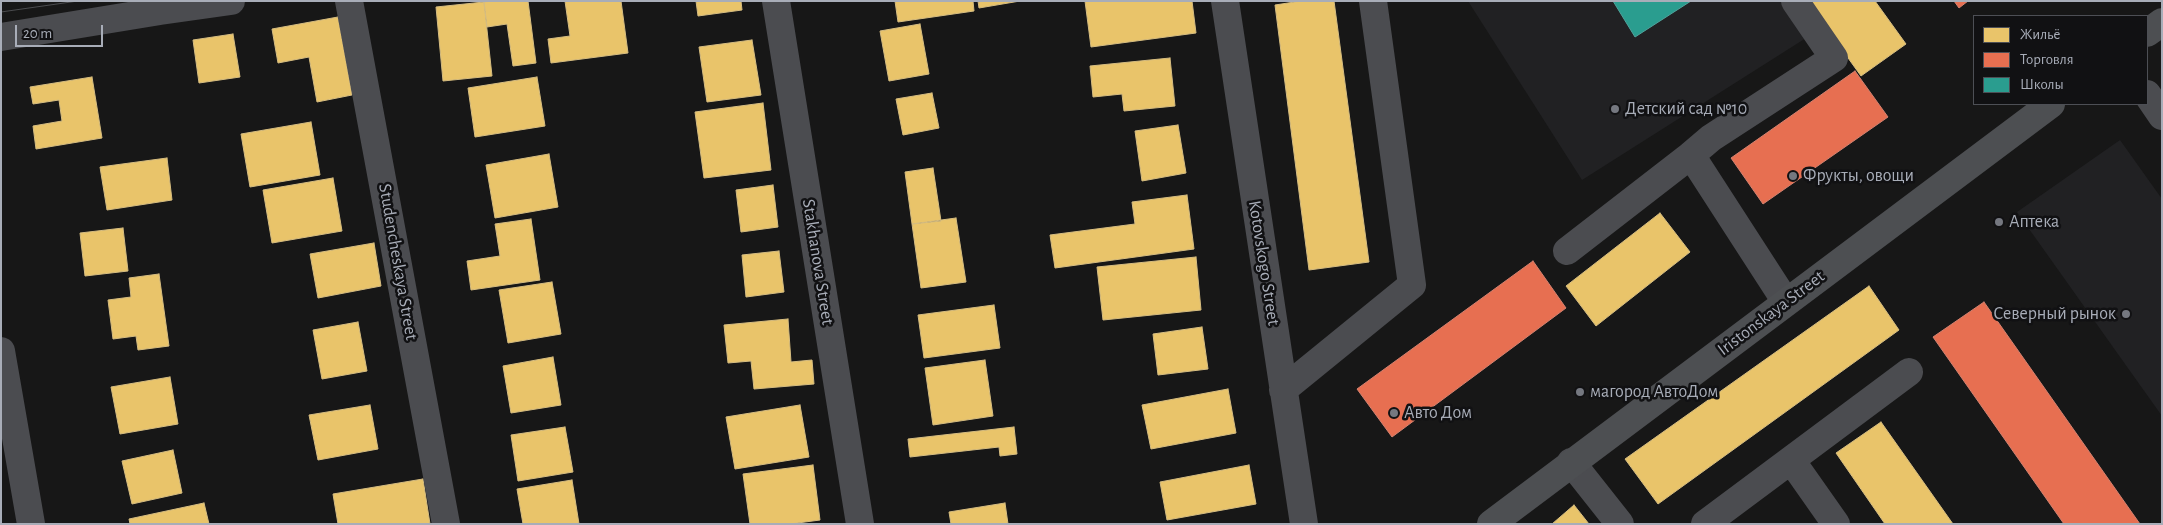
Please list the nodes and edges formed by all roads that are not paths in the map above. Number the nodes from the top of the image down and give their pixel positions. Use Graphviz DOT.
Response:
graph roads {
  1 [pos="231,1"];
  2 [pos="349,1"];
  3 [pos="776,1"];
  4 [pos="1225,1"];
  5 [pos="1373,1"];
  6 [pos="1795,1"];
  7 [pos="159,6"];
  8 [pos="2162,22"];
  9 [pos="2148,32"];
  10 [pos="1,37"];
  11 [pos="2148,95"];
  12 [pos="2050,105"];
  13 [pos="2162,116"];
  14 [pos="1691,155"];
  15 [pos="1567,251"];
  16 [pos="1786,302"];
  17 [pos="1,351"];
  18 [pos="1909,372"];
  19 [pos="1283,390"];
  20 [pos="1791,460"];
  21 [pos="1571,462"];
  22 [pos="31,524"];
  23 [pos="446,524"];
  24 [pos="860,524"];
  25 [pos="1304,524"];
  26 [pos="1490,524"];
  27 [pos="1620,524"];
  28 [pos="1706,524"];
  29 [pos="1836,524"];
  1 -- 7 [label="street"];
  2 -- 23 [label="street, Studencheskaya Street"];
  3 -- 24 [label="street, Stakhanova Street"];
  4 -- 19 [label="street, Kotovskogo Street"];
  5 -- 19 [label="street"];
  6 -- 14 [label="street"];
  7 -- 10 [label="street"];
  8 -- 9 [label="main road"];
  11 -- 13 [label="street"];
  12 -- 16 [label="main road, Iristonskaya Street"];
  14 -- 15 [label="street"];
  14 -- 16 [label="street"];
  16 -- 21 [label="main road, Iristonskaya Street"];
  17 -- 22 [label="street"];
  18 -- 20 [label="street"];
  19 -- 25 [label="street, Kotovskogo Street"];
  20 -- 28 [label="street"];
  20 -- 29 [label="street"];
  21 -- 26 [label="main road, Iristonskaya Street"];
  21 -- 27 [label="street"];
}
